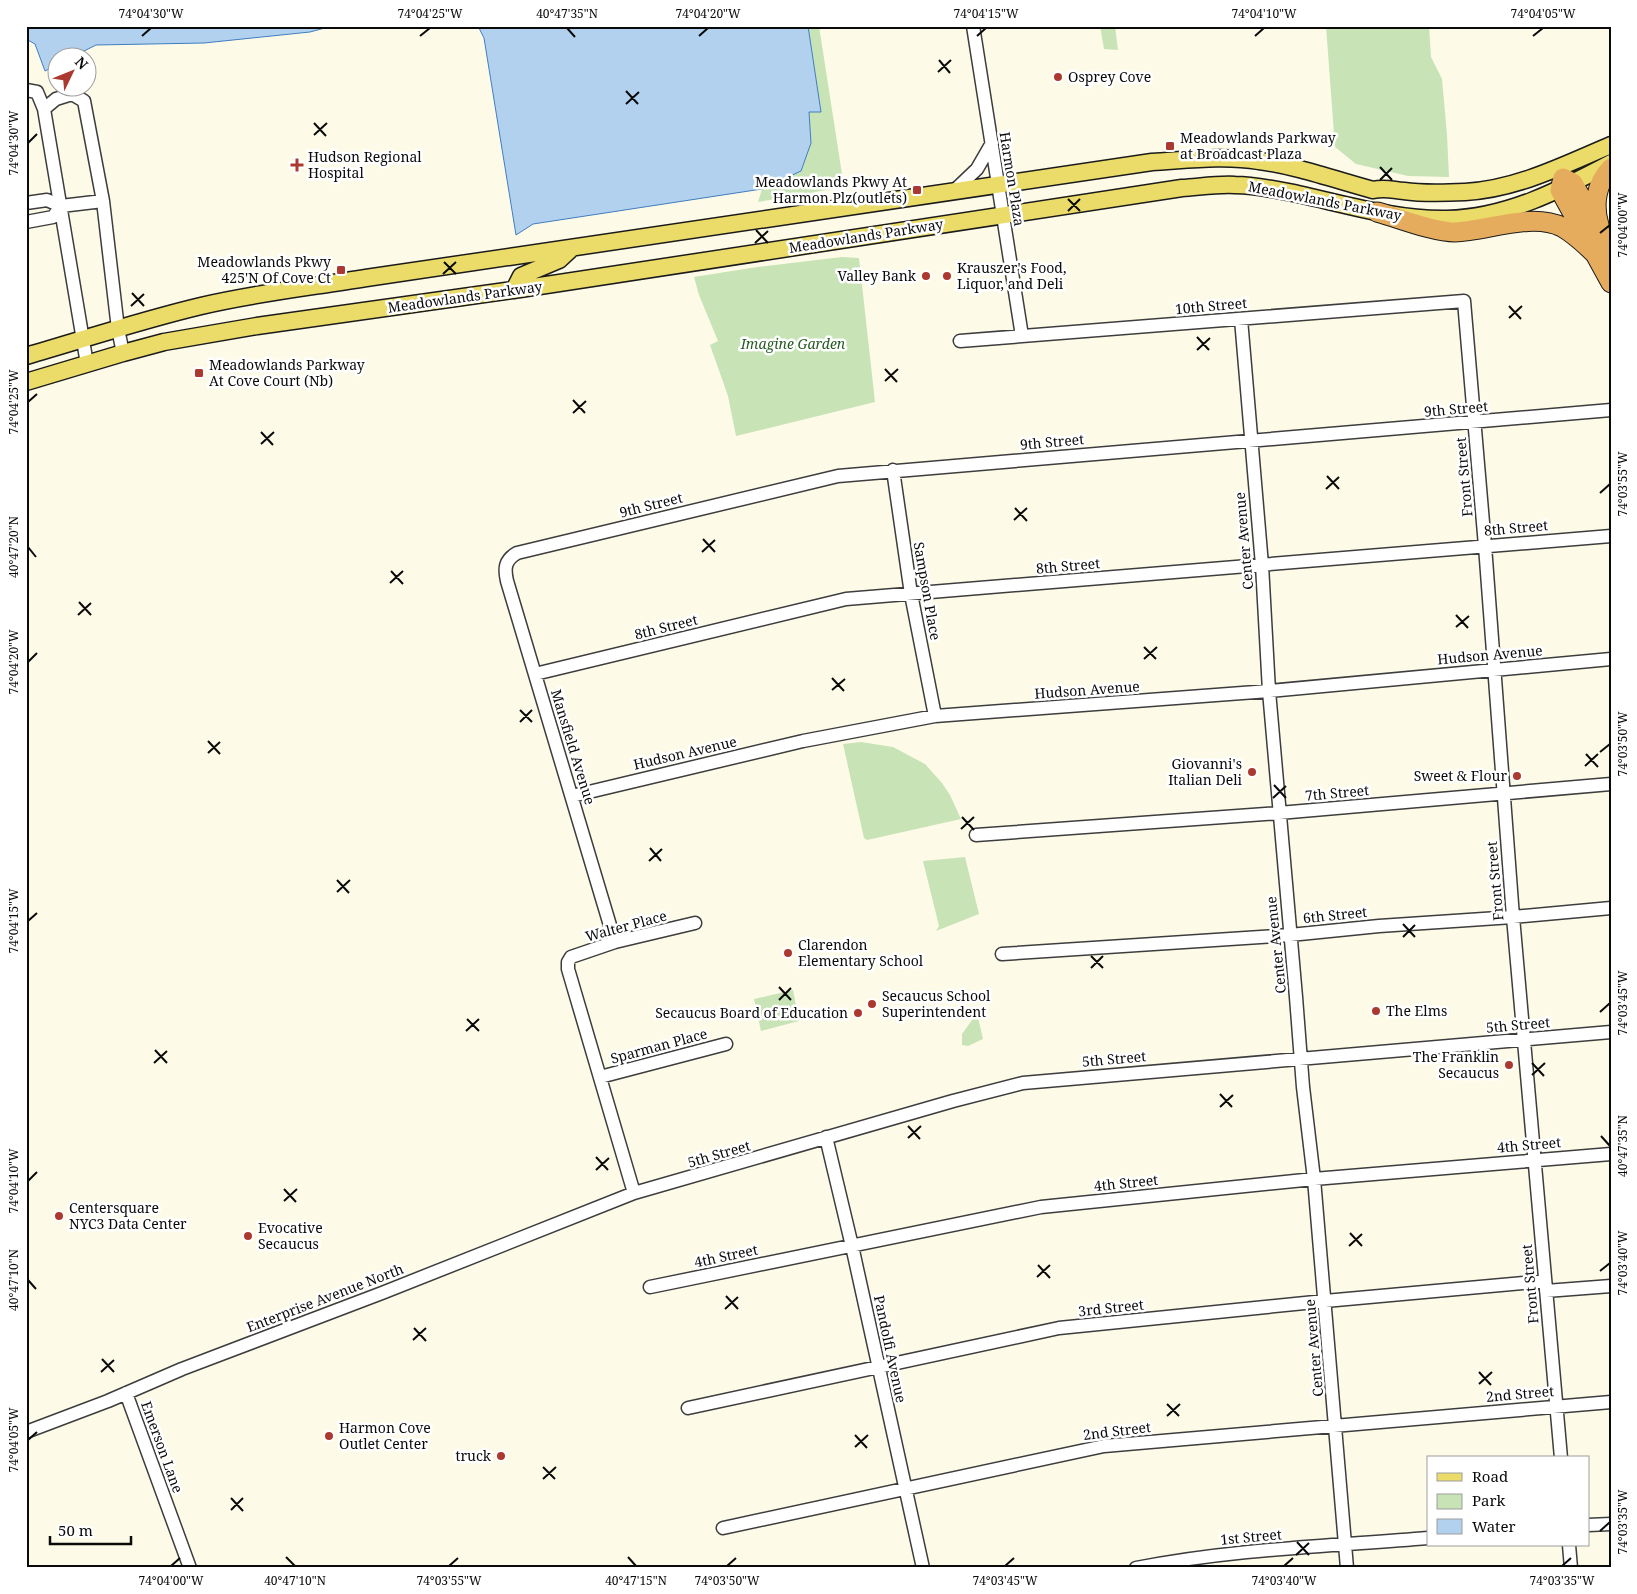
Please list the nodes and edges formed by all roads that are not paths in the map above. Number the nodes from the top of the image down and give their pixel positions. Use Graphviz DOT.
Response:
graph roads {
  1 [pos="972,26"];
  2 [pos="26,90"];
  3 [pos="44,109"];
  4 [pos="992,142"];
  5 [pos="1611,145"];
  6 [pos="1611,154"];
  7 [pos="1611,164"];
  8 [pos="1611,168"];
  9 [pos="998,184"];
  10 [pos="1565,184"];
  11 [pos="955,190"];
  12 [pos="1373,190"];
  13 [pos="103,201"];
  14 [pos="26,203"];
  15 [pos="61,206"];
  16 [pos="1377,212"];
  17 [pos="1003,216"];
  18 [pos="26,222"];
  19 [pos="572,248"];
  20 [pos="1604,249"];
  21 [pos="1611,283"];
  22 [pos="514,290"];
  23 [pos="1464,300"];
  24 [pos="1242,319"];
  25 [pos="118,329"];
  26 [pos="1022,336"];
  27 [pos="82,340"];
  28 [pos="960,341"];
  29 [pos="123,353"];
  30 [pos="26,356"];
  31 [pos="87,364"];
  32 [pos="26,382"];
  33 [pos="1611,410"];
  34 [pos="1474,423"];
  35 [pos="1251,440"];
  36 [pos="893,470"];
  37 [pos="1611,536"];
  38 [pos="1485,546"];
  39 [pos="507,561"];
  40 [pos="1262,565"];
  41 [pos="911,594"];
  42 [pos="1611,659"];
  43 [pos="1493,669"];
  44 [pos="535,674"];
  45 [pos="1269,691"];
  46 [pos="935,716"];
  47 [pos="1611,784"];
  48 [pos="1503,793"];
  49 [pos="572,796"];
  50 [pos="1279,813"];
  51 [pos="976,835"];
  52 [pos="1611,908"];
  53 [pos="1513,917"];
  54 [pos="695,923"];
  55 [pos="1290,935"];
  56 [pos="615,942"];
  57 [pos="1002,954"];
  58 [pos="1611,1032"];
  59 [pos="1524,1040"];
  60 [pos="726,1044"];
  61 [pos="1300,1059"];
  62 [pos="600,1077"];
  63 [pos="826,1138"];
  64 [pos="1611,1154"];
  65 [pos="1534,1160"];
  66 [pos="1314,1179"];
  67 [pos="634,1193"];
  68 [pos="852,1246"];
  69 [pos="1545,1286"];
  70 [pos="1611,1286"];
  71 [pos="650,1287"];
  72 [pos="1325,1301"];
  73 [pos="879,1367"];
  74 [pos="126,1393"];
  75 [pos="1611,1402"];
  76 [pos="1555,1406"];
  77 [pos="688,1408"];
  78 [pos="1336,1425"];
  79 [pos="26,1432"];
  80 [pos="1561,1456"];
  81 [pos="906,1489"];
  82 [pos="1611,1524"];
  83 [pos="1590,1525"];
  84 [pos="723,1528"];
  85 [pos="1427,1538"];
  86 [pos="1345,1545"];
  87 [pos="1570,1546"];
  88 [pos="190,1568"];
  89 [pos="923,1568"];
  90 [pos="1136,1568"];
  91 [pos="1347,1568"];
  92 [pos="1571,1568"];
  1 -- 4 [label="street, Harmon Plaza"];
  2 -- 3 [label="street"];
  3 -- 13 [label="street"];
  3 -- 15 [label="street"];
  4 -- 9 [label="street, Harmon Plaza"];
  4 -- 11 [label="street"];
  5 -- 12 [label="main road, Meadowlands Parkway"];
  6 -- 10 [label="main road"];
  7 -- 10 [label="main road, Meadowlands Parkway"];
  8 -- 20 [label="highway"];
  9 -- 11 [label="main road, Meadowlands Parkway"];
  9 -- 12 [label="main road, Meadowlands Parkway"];
  9 -- 17 [label="street, Harmon Plaza"];
  10 -- 12 [label="main road"];
  10 -- 16 [label="main road, Meadowlands Parkway"];
  10 -- 20 [label="highway"];
  11 -- 19 [label="main road, Meadowlands Parkway"];
  13 -- 15 [label="street"];
  13 -- 25 [label="street"];
  14 -- 15 [label="street"];
  15 -- 18 [label="street"];
  15 -- 27 [label="street"];
  16 -- 17 [label="main road, Meadowlands Parkway"];
  16 -- 20 [label="highway"];
  17 -- 22 [label="main road, Meadowlands Parkway"];
  17 -- 26 [label="street, Harmon Plaza"];
  19 -- 22 [label="main road"];
  19 -- 25 [label="main road, Meadowlands Parkway"];
  20 -- 21 [label="highway"];
  22 -- 29 [label="main road, Meadowlands Parkway"];
  23 -- 24 [label="street, 10th Street"];
  23 -- 34 [label="street, Front Street"];
  24 -- 26 [label="street, 10th Street"];
  24 -- 35 [label="street, Center Avenue"];
  25 -- 27 [label="main road, Meadowlands Parkway"];
  25 -- 29 [label="street"];
  26 -- 28 [label="street, 10th Street"];
  27 -- 30 [label="main road, Meadowlands Parkway"];
  27 -- 31 [label="street"];
  29 -- 31 [label="main road, Meadowlands Parkway"];
  31 -- 32 [label="main road, Meadowlands Parkway"];
  33 -- 34 [label="street, 9th Street"];
  34 -- 35 [label="street, 9th Street"];
  34 -- 38 [label="street, Front Street"];
  35 -- 36 [label="street, 9th Street"];
  35 -- 40 [label="street, Center Avenue"];
  36 -- 39 [label="street, 9th Street"];
  36 -- 41 [label="street, Sampson Place"];
  37 -- 38 [label="street, 8th Street"];
  38 -- 40 [label="street, 8th Street"];
  38 -- 43 [label="street, Front Street"];
  39 -- 44 [label="street, Mansfield Avenue"];
  40 -- 41 [label="street, 8th Street"];
  40 -- 45 [label="street, Center Avenue"];
  41 -- 44 [label="street, 8th Street"];
  41 -- 46 [label="street, Sampson Place"];
  42 -- 43 [label="street, Hudson Avenue"];
  43 -- 45 [label="street, Hudson Avenue"];
  43 -- 48 [label="street, Front Street"];
  44 -- 49 [label="street, Mansfield Avenue"];
  45 -- 46 [label="street, Hudson Avenue"];
  45 -- 50 [label="street, Center Avenue"];
  46 -- 49 [label="street, Hudson Avenue"];
  47 -- 48 [label="street, 7th Street"];
  48 -- 50 [label="street, 7th Street"];
  48 -- 53 [label="street, Front Street"];
  49 -- 56 [label="street, Mansfield Avenue"];
  50 -- 51 [label="street, 7th Street"];
  50 -- 55 [label="street, Center Avenue"];
  52 -- 53 [label="street, 6th Street"];
  53 -- 55 [label="street, 6th Street"];
  53 -- 59 [label="street, Front Street"];
  54 -- 56 [label="street, Walter Place"];
  55 -- 57 [label="street, 6th Street"];
  55 -- 61 [label="street, Center Avenue"];
  56 -- 62 [label="street, Walter Place"];
  58 -- 59 [label="street, 5th Street"];
  59 -- 61 [label="street, 5th Street"];
  59 -- 65 [label="street, Front Street"];
  60 -- 62 [label="street, Sparman Place"];
  61 -- 63 [label="street, 5th Street"];
  61 -- 66 [label="street, Center Avenue"];
  62 -- 67 [label="street"];
  63 -- 67 [label="street, 5th Street"];
  63 -- 68 [label="street, Pandolfi Avenue"];
  64 -- 65 [label="street, 4th Street"];
  65 -- 66 [label="street, 4th Street"];
  65 -- 69 [label="street, Front Street"];
  66 -- 68 [label="street, 4th Street"];
  66 -- 72 [label="street, Center Avenue"];
  67 -- 74 [label="street, Enterprise Avenue North"];
  68 -- 71 [label="street, 4th Street"];
  68 -- 73 [label="street, Pandolfi Avenue"];
  69 -- 70 [label="street, 3rd Street"];
  69 -- 72 [label="street, 3rd Street"];
  69 -- 76 [label="street, Front Street"];
  72 -- 73 [label="street, 3rd Street"];
  72 -- 78 [label="street, Center Avenue"];
  73 -- 77 [label="street, 3rd Street"];
  73 -- 81 [label="street, Pandolfi Avenue"];
  74 -- 79 [label="street, Enterprise Avenue North"];
  74 -- 88 [label="street, Emerson Lane"];
  75 -- 76 [label="street, 2nd Street"];
  76 -- 78 [label="street, 2nd Street"];
  76 -- 80 [label="street, Front Street"];
  78 -- 81 [label="street, 2nd Street"];
  78 -- 86 [label="street, Center Avenue"];
  81 -- 84 [label="street, 2nd Street"];
  81 -- 89 [label="street, Pandolfi Avenue"];
  82 -- 83 [label="street"];
  85 -- 86 [label="street, 1st Street"];
  86 -- 90 [label="street, 1st Street"];
  86 -- 91 [label="street, Center Avenue"];
  87 -- 92 [label="street"];
}
